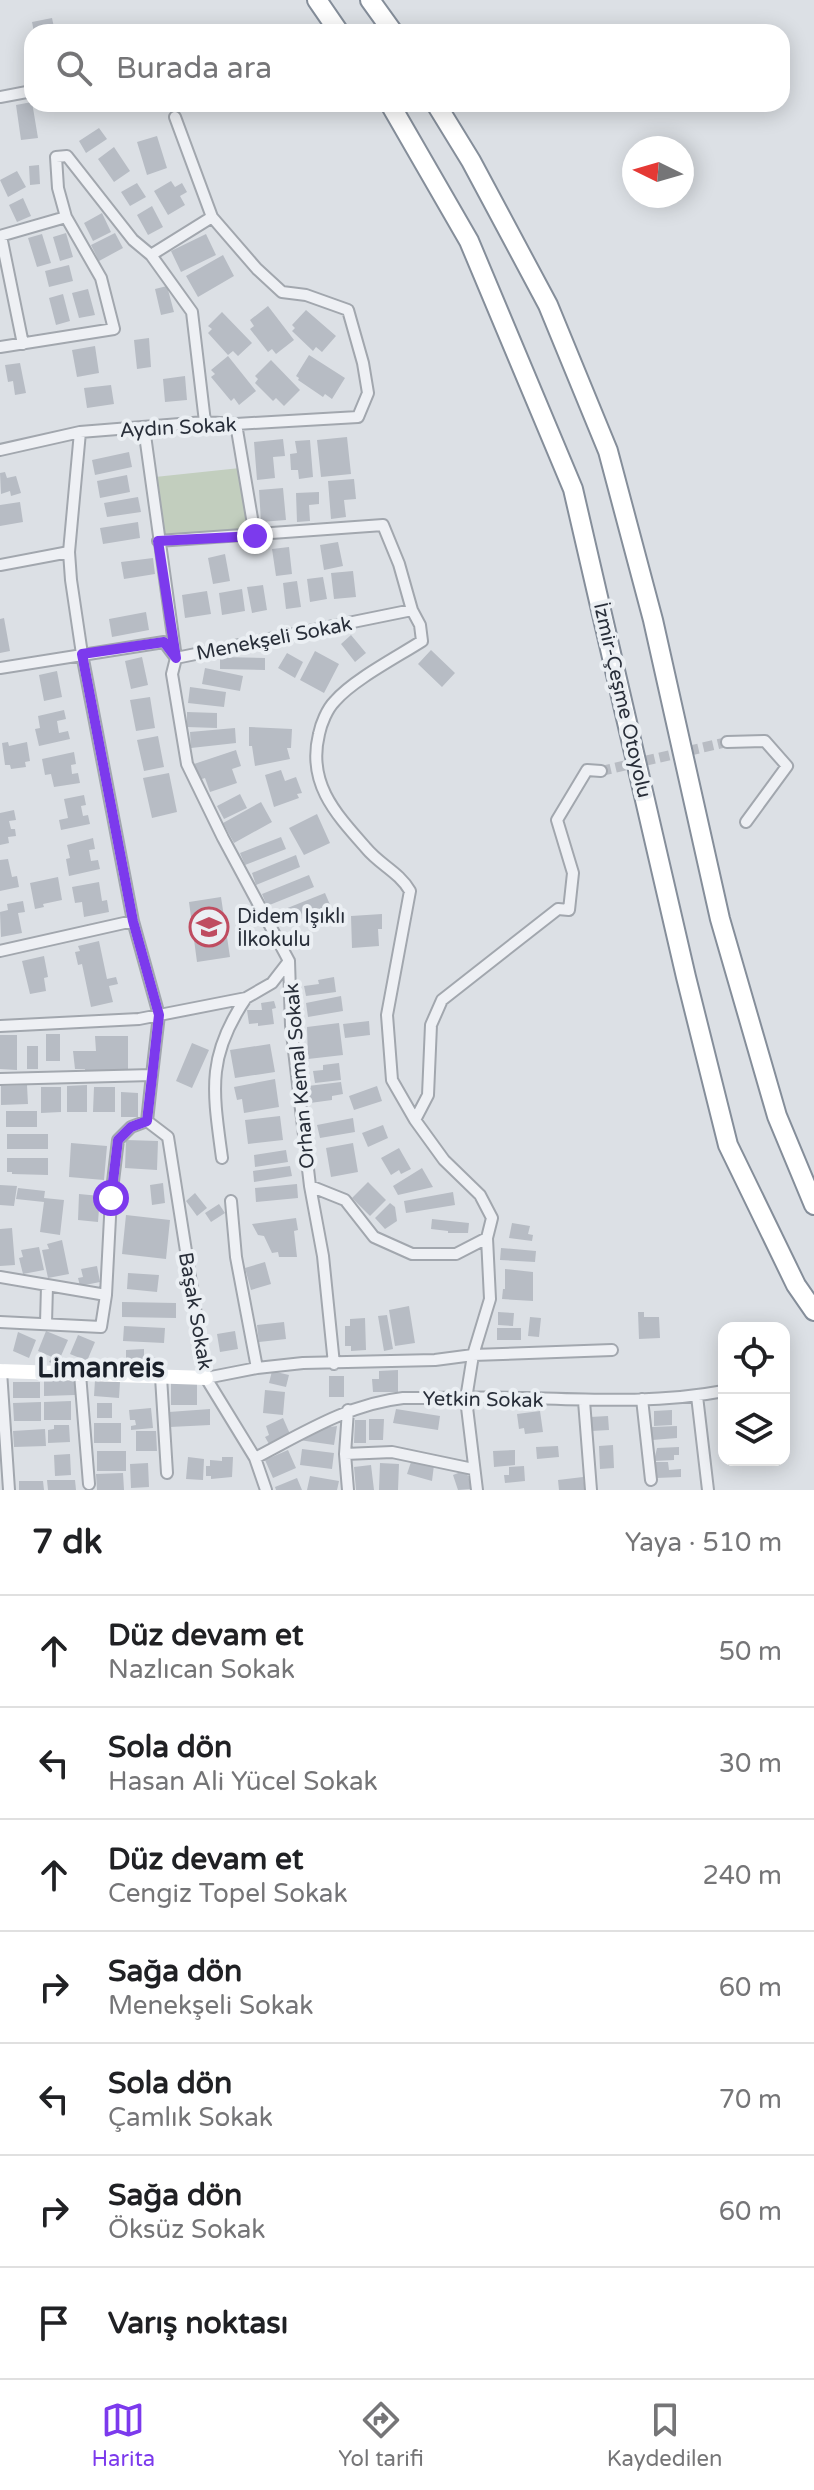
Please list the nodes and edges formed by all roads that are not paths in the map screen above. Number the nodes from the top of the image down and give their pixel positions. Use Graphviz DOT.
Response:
graph roads {
  1 [pos="317,0"];
  2 [pos="370,0"];
  3 [pos="334,24"];
  4 [pos="387,24"];
  5 [pos="24,92"];
  6 [pos="0,97"];
  7 [pos="395,112"];
  8 [pos="441,112"];
  9 [pos="175,117"];
  10 [pos="66,217"];
  11 [pos="212,217"];
  12 [pos="0,236"];
  13 [pos="151,255"];
  14 [pos="23,344"];
  15 [pos="0,347"];
  16 [pos="205,422"];
  17 [pos="236,424"];
  18 [pos="144,428"];
  19 [pos="80,432"];
  20 [pos="0,450"];
  21 [pos="255,536"];
  22 [pos="158,541"];
  23 [pos="69,552"];
  24 [pos="0,565"];
  25 [pos="412,610"];
  26 [pos="82,654"];
  27 [pos="176,658"];
  28 [pos="0,668"];
  29 [pos="727,742"];
  30 [pos="601,771"];
  31 [pos="746,822"];
  32 [pos="133,921"];
  33 [pos="0,951"];
  34 [pos="289,961"];
  35 [pos="246,998"];
  36 [pos="159,1015"];
  37 [pos="0,1026"];
  38 [pos="152,1075"];
  39 [pos="0,1079"];
  40 [pos="415,1120"];
  41 [pos="147,1121"];
  42 [pos="222,1158"];
  43 [pos="310,1186"];
  44 [pos="231,1201"];
  45 [pos="814,1205"];
  46 [pos="487,1238"];
  47 [pos="0,1277"];
  48 [pos="47,1286"];
  49 [pos="106,1295"];
  50 [pos="814,1311"];
  51 [pos="0,1322"];
  52 [pos="46,1323"];
  53 [pos="612,1350"];
  54 [pos="473,1355"];
  55 [pos="334,1364"];
  56 [pos="257,1368"];
  57 [pos="0,1371"];
  58 [pos="80,1374"];
  59 [pos="161,1377"];
  60 [pos="206,1378"];
  61 [pos="718,1392"];
  62 [pos="697,1396"];
  63 [pos="466,1399"];
  64 [pos="642,1399"];
  65 [pos="584,1401"];
  66 [pos="348,1410"];
  67 [pos="345,1454"];
  68 [pos="255,1458"];
  69 [pos="473,1469"];
  70 [pos="167,1473"];
  71 [pos="651,1480"];
  72 [pos="89,1484"];
  73 [pos="9,1490"];
  74 [pos="266,1490"];
  75 [pos="348,1490"];
  76 [pos="477,1490"];
  77 [pos="591,1490"];
  78 [pos="708,1490"];
  1 -- 3 [label="highway"];
  2 -- 4 [label="highway"];
  5 -- 6 [label="street"];
  7 -- 50 [label="highway, İzmir-Çeşme Otoyolu"];
  8 -- 45 [label="highway"];
  9 -- 11 [label="street"];
  10 -- 12 [label="street"];
  10 -- 13 [label="street"];
  10 -- 14 [label="street"];
  11 -- 13 [label="street"];
  11 -- 17 [label="street, Aydın Sokak"];
  12 -- 14 [label="street"];
  13 -- 16 [label="street"];
  14 -- 15 [label="street"];
  16 -- 17 [label="street, Aydın Sokak"];
  16 -- 18 [label="street, Aydın Sokak"];
  17 -- 21 [label="street"];
  18 -- 19 [label="street, Aydın Sokak"];
  18 -- 22 [label="street, Orhan Kemal Sokak"];
  19 -- 20 [label="street, Aydın Sokak"];
  19 -- 23 [label="street"];
  21 -- 22 [label="street"];
  21 -- 25 [label="street"];
  22 -- 27 [label="street, Orhan Kemal Sokak"];
  23 -- 24 [label="street"];
  23 -- 26 [label="street"];
  25 -- 27 [label="street, Menekşeli Sokak"];
  25 -- 40 [label="street"];
  26 -- 27 [label="street, Menekşeli Sokak"];
  26 -- 28 [label="street, Menekşeli Sokak"];
  26 -- 32 [label="street"];
  27 -- 34 [label="street, Orhan Kemal Sokak"];
  29 -- 31 [label="street"];
  30 -- 40 [label="street"];
  32 -- 33 [label="street"];
  32 -- 36 [label="street"];
  34 -- 35 [label="street"];
  34 -- 43 [label="street, Orhan Kemal Sokak"];
  35 -- 36 [label="street"];
  35 -- 42 [label="street"];
  36 -- 37 [label="street"];
  36 -- 38 [label="street"];
  38 -- 39 [label="street"];
  38 -- 41 [label="street"];
  40 -- 46 [label="street"];
  41 -- 49 [label="street"];
  41 -- 60 [label="street, Başak Sokak"];
  43 -- 46 [label="street, Orhan Kemal Sokak"];
  43 -- 55 [label="street, Orhan Kemal Sokak"];
  44 -- 56 [label="street"];
  46 -- 54 [label="street"];
  47 -- 48 [label="street"];
  48 -- 49 [label="street"];
  48 -- 52 [label="street"];
  49 -- 52 [label="street"];
  51 -- 52 [label="street"];
  53 -- 54 [label="street"];
  54 -- 55 [label="street"];
  54 -- 63 [label="street"];
  55 -- 56 [label="street"];
  56 -- 60 [label="street"];
  57 -- 58 [label="street"];
  57 -- 73 [label="street"];
  58 -- 59 [label="street"];
  58 -- 72 [label="street"];
  59 -- 60 [label="street"];
  59 -- 70 [label="street"];
  60 -- 68 [label="street, Başak Sokak"];
  61 -- 62 [label="street, Yetkin Sokak"];
  62 -- 64 [label="street, Yetkin Sokak"];
  62 -- 78 [label="street"];
  63 -- 65 [label="street, Yetkin Sokak"];
  63 -- 66 [label="street, Yetkin Sokak"];
  63 -- 69 [label="street"];
  64 -- 65 [label="street, Yetkin Sokak"];
  64 -- 71 [label="street"];
  65 -- 77 [label="street"];
  66 -- 67 [label="street"];
  66 -- 68 [label="street, Yetkin Sokak"];
  67 -- 69 [label="street"];
  67 -- 75 [label="street"];
  68 -- 74 [label="street, Başak Sokak"];
  69 -- 76 [label="street"];
}
